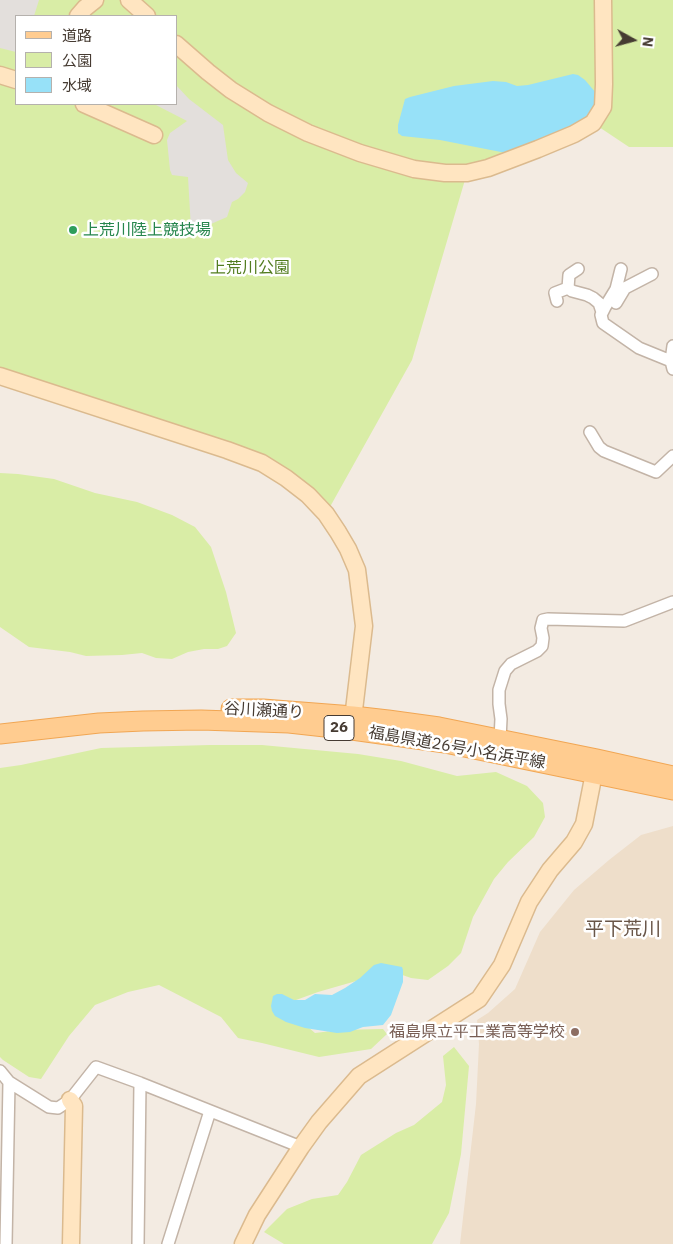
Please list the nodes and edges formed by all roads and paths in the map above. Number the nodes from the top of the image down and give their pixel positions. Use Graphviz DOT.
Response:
graph roads {
  1 [pos="95,0"];
  2 [pos="129,0"];
  3 [pos="603,0"];
  4 [pos="79,15"];
  5 [pos="146,15"];
  6 [pos="178,46"];
  7 [pos="0,76"];
  8 [pos="15,80"];
  9 [pos="86,105"];
  10 [pos="154,136"];
  11 [pos="578,269"];
  12 [pos="621,269"];
  13 [pos="652,274"];
  14 [pos="568,288"];
  15 [pos="557,301"];
  16 [pos="602,318"];
  17 [pos="673,346"];
  18 [pos="672,365"];
  19 [pos="0,376"];
  20 [pos="590,432"];
  21 [pos="673,456"];
  22 [pos="673,602"];
  23 [pos="0,721"];
  24 [pos="353,723"];
  25 [pos="0,734"];
  26 [pos="500,739"];
  27 [pos="595,767"];
  28 [pos="673,776"];
  29 [pos="673,790"];
  30 [pos="0,1071"];
  31 [pos="9,1082"];
  32 [pos="140,1083"];
  33 [pos="70,1100"];
  34 [pos="210,1111"];
  35 [pos="301,1147"];
  36 [pos="6,1244"];
  37 [pos="71,1244"];
  38 [pos="138,1244"];
  39 [pos="168,1244"];
  40 [pos="243,1244"];
  1 -- 4 [label="street"];
  2 -- 5 [label="street"];
  3 -- 6 [label="street"];
  7 -- 8 [label="street"];
  9 -- 10 [label="street"];
  11 -- 14 [label="street"];
  12 -- 16 [label="street"];
  13 -- 16 [label="street"];
  14 -- 15 [label="street"];
  14 -- 16 [label="street"];
  16 -- 18 [label="street"];
  17 -- 18 [label="street"];
  19 -- 24 [label="street"];
  20 -- 21 [label="street"];
  22 -- 26 [label="street"];
  23 -- 24 [label="main road, 谷川瀬通り / 26"];
  24 -- 25 [label="main road, 福島県道26号小名浜平線 / 26"];
  24 -- 26 [label="main road, 谷川瀬通り / 26"];
  24 -- 27 [label="main road, 福島県道26号小名浜平線 / 26"];
  26 -- 27 [label="main road, 谷川瀬通り / 26"];
  27 -- 28 [label="main road, 谷川瀬通り / 26"];
  27 -- 29 [label="main road, 福島県道26号小名浜平線 / 26"];
  27 -- 35 [label="street"];
  30 -- 31 [label="street"];
  31 -- 33 [label="street"];
  31 -- 36 [label="street"];
  32 -- 33 [label="street"];
  32 -- 34 [label="street"];
  32 -- 38 [label="street"];
  33 -- 37 [label="street"];
  34 -- 35 [label="street"];
  34 -- 39 [label="street"];
  35 -- 40 [label="street"];
}
